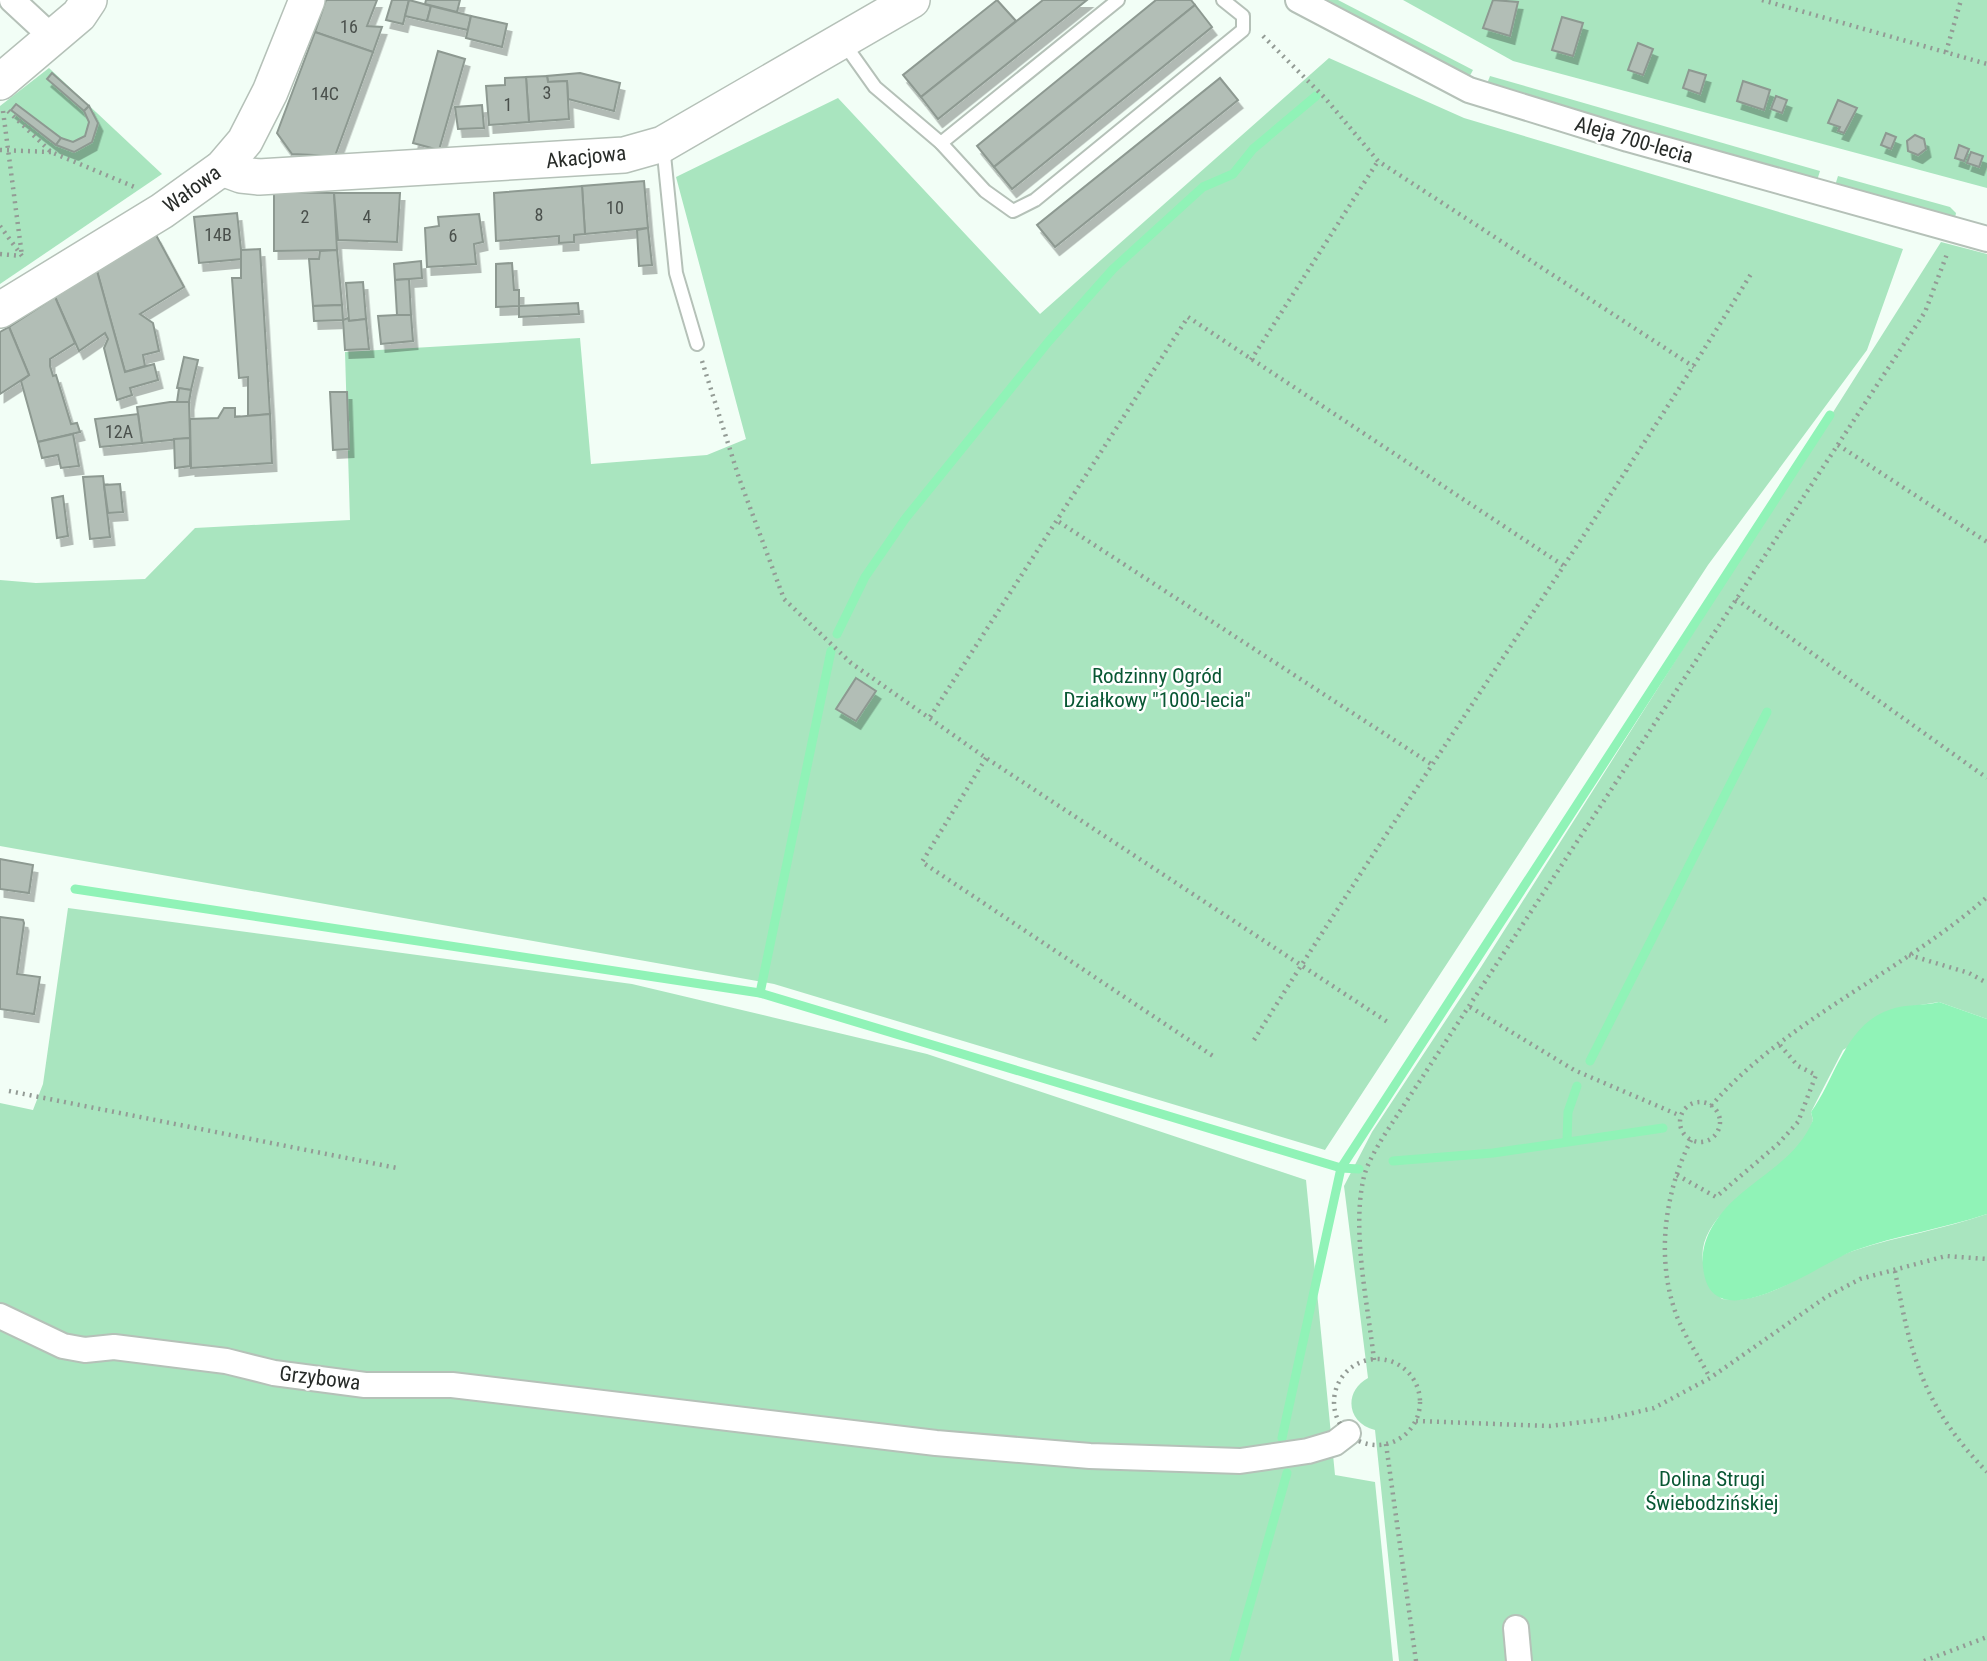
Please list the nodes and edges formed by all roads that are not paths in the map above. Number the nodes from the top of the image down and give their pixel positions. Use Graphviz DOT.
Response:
graph roads {
  1 [pos="12,0"];
  2 [pos="89,0"];
  3 [pos="307,0"];
  4 [pos="912,0"];
  5 [pos="1118,0"];
  6 [pos="1223,0"];
  7 [pos="1298,0"];
  8 [pos="53,38"];
  9 [pos="843,42"];
  10 [pos="0,82"];
  11 [pos="941,143"];
  12 [pos="663,144"];
  13 [pos="222,168"];
  14 [pos="1987,239"];
  15 [pos="0,310"];
  16 [pos="696,344"];
  17 [pos="0,1316"];
  18 [pos="1348,1433"];
  19 [pos="1516,1628"];
  20 [pos="1519,1661"];
  1 -- 8 [label="street"];
  2 -- 8 [label="street"];
  3 -- 13 [label="street, Wałowa"];
  4 -- 9 [label="street, Akacjowa"];
  5 -- 11 [label="lane"];
  6 -- 11 [label="lane"];
  7 -- 14 [label="street, Aleja 700-lecia"];
  8 -- 10 [label="street"];
  9 -- 11 [label="lane"];
  9 -- 12 [label="street, Akacjowa"];
  12 -- 13 [label="street, Akacjowa"];
  12 -- 16 [label="lane"];
  13 -- 15 [label="street, Wałowa"];
  17 -- 18 [label="street, Grzybowa"];
  19 -- 20 [label="street"];
}
